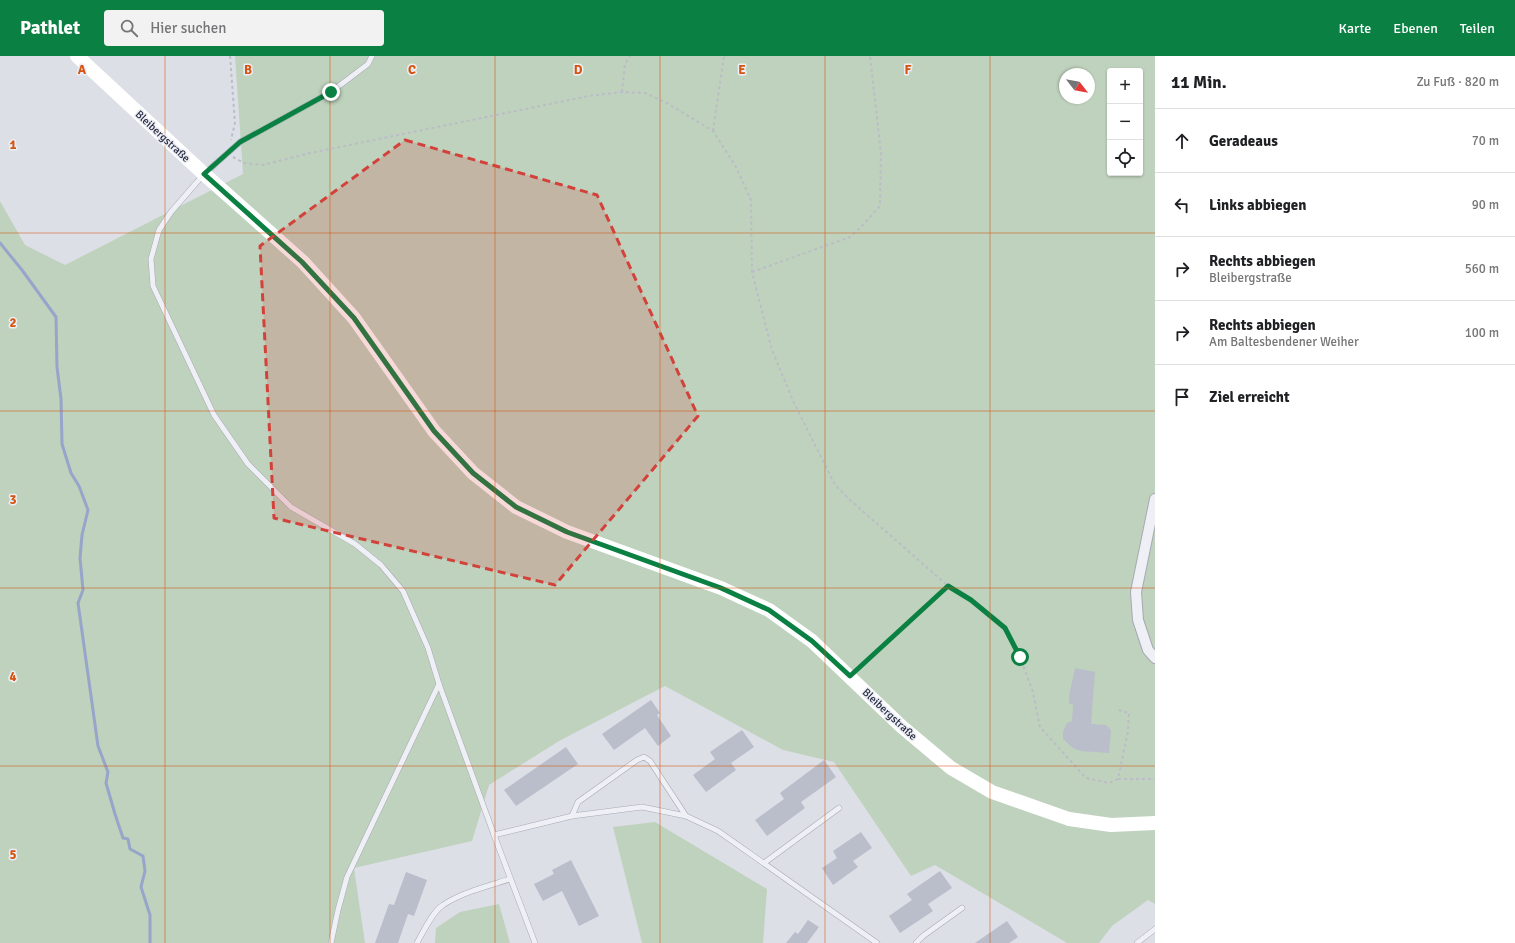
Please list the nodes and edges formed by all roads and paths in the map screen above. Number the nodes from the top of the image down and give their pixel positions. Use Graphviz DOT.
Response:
graph roads {
  1 [pos="77,56"];
  2 [pos="230,56"];
  3 [pos="372,56"];
  4 [pos="630,56"];
  5 [pos="724,56"];
  6 [pos="870,56"];
  7 [pos="622,92"];
  8 [pos="713,130"];
  9 [pos="227,154"];
  10 [pos="204,174"];
  11 [pos="752,272"];
  12 [pos="1155,500"];
  13 [pos="948,586"];
  14 [pos="1155,658"];
  15 [pos="850,676"];
  16 [pos="440,684"];
  17 [pos="1118,710"];
  18 [pos="1118,779"];
  19 [pos="1155,779"];
  20 [pos="839,808"];
  21 [pos="572,816"];
  22 [pos="686,816"];
  23 [pos="1155,823"];
  24 [pos="494,835"];
  25 [pos="764,863"];
  26 [pos="510,878"];
  27 [pos="962,908"];
  28 [pos="1155,929"];
  29 [pos="331,943"];
  30 [pos="418,943"];
  31 [pos="536,943"];
  32 [pos="877,943"];
  33 [pos="916,943"];
  34 [pos="1137,943"];
  1 -- 10 [label="street, Bleibergstraße"];
  2 -- 9 [label="path"];
  3 -- 9 [label="lane"];
  4 -- 7 [label="path"];
  5 -- 8 [label="path"];
  6 -- 11 [label="path"];
  7 -- 8 [label="path"];
  7 -- 9 [label="path"];
  8 -- 11 [label="path"];
  9 -- 10 [label="lane"];
  10 -- 15 [label="street, Bleibergstraße"];
  10 -- 16 [label="lane"];
  11 -- 13 [label="path"];
  12 -- 14 [label="street"];
  13 -- 15 [label="path"];
  13 -- 18 [label="path"];
  15 -- 23 [label="street, Bleibergstraße"];
  16 -- 24 [label="lane"];
  16 -- 29 [label="lane"];
  17 -- 18 [label="path"];
  18 -- 19 [label="path"];
  20 -- 25 [label="lane"];
  21 -- 22 [label="lane"];
  21 -- 22 [label="lane"];
  21 -- 24 [label="lane"];
  22 -- 25 [label="lane"];
  24 -- 26 [label="lane"];
  25 -- 32 [label="lane"];
  26 -- 30 [label="lane"];
  26 -- 31 [label="lane"];
  27 -- 33 [label="lane"];
  28 -- 34 [label="lane"];
}
